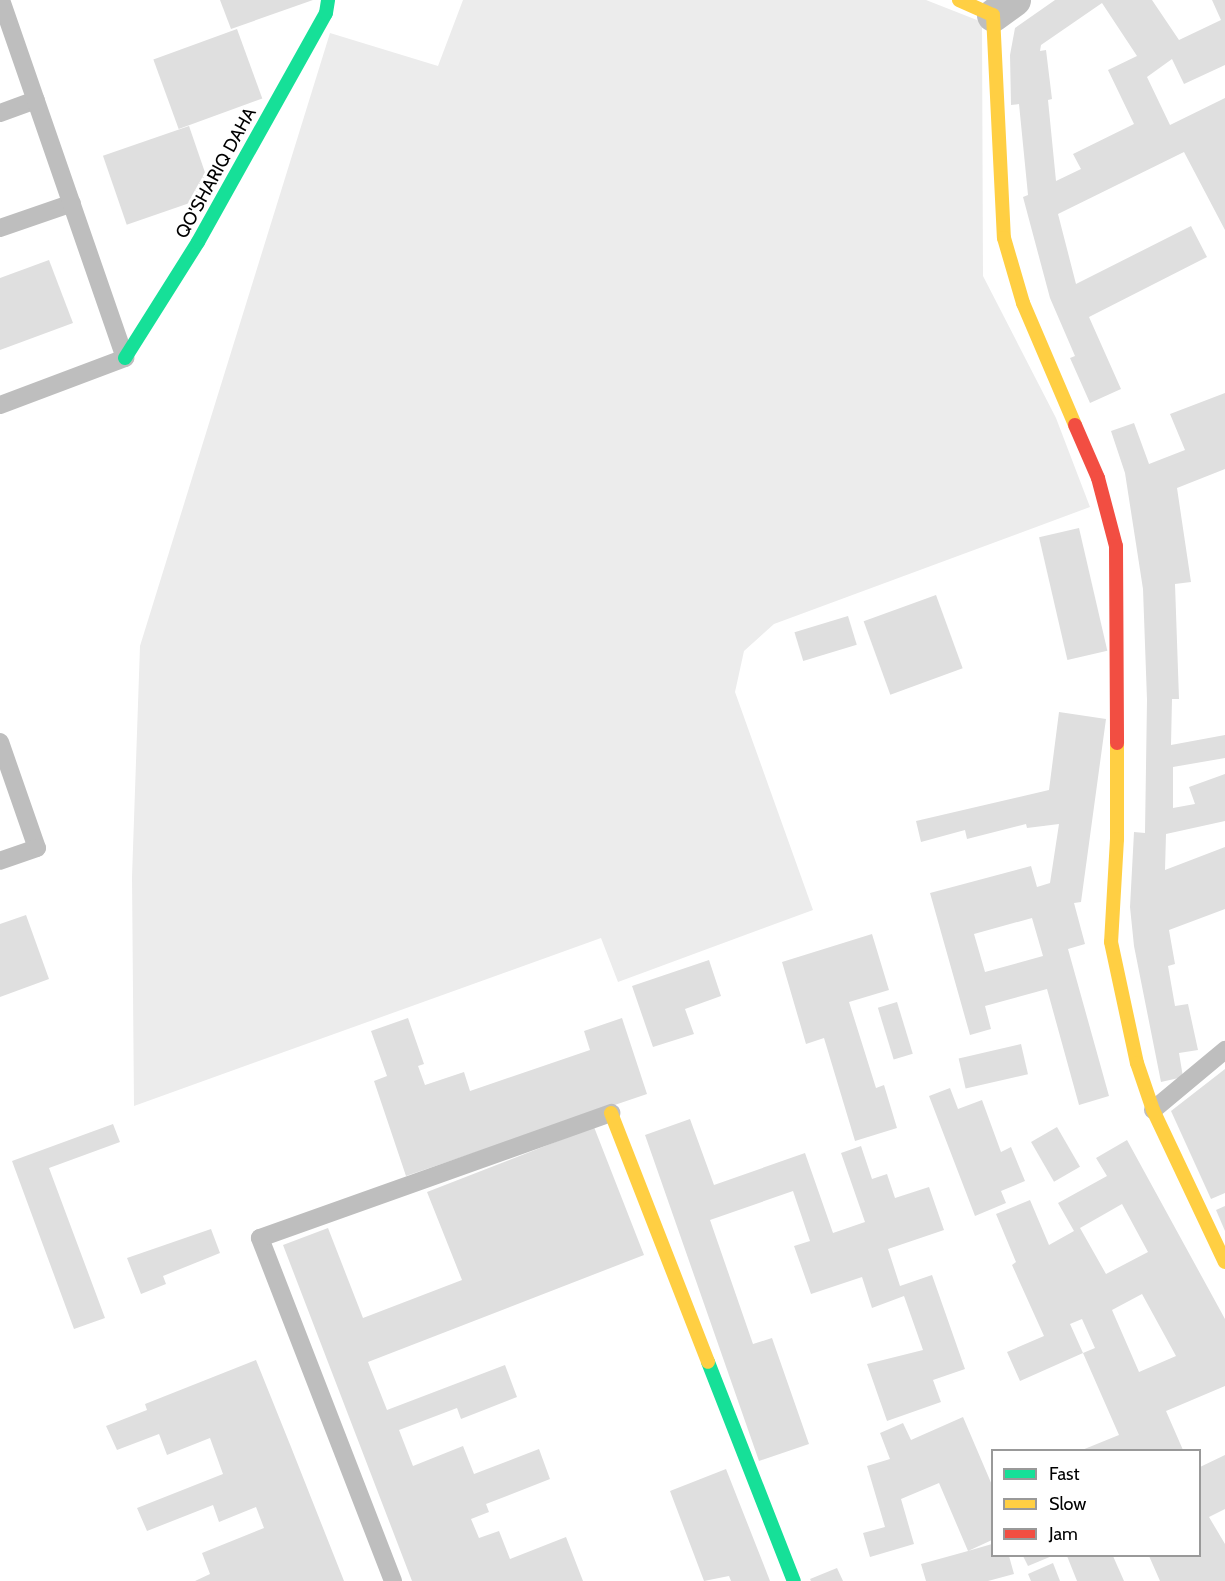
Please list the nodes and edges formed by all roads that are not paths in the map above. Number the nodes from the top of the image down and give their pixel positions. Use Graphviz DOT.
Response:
graph roads {
  1 [pos="1,0"];
  2 [pos="328,0"];
  3 [pos="959,0"];
  4 [pos="1003,8"];
  5 [pos="36,100"];
  6 [pos="0,113"];
  7 [pos="72,203"];
  8 [pos="0,228"];
  9 [pos="125,358"];
  10 [pos="0,405"];
  11 [pos="0,742"];
  12 [pos="0,861"];
  13 [pos="1225,1050"];
  14 [pos="1153,1110"];
  15 [pos="611,1113"];
  16 [pos="1225,1262"];
  17 [pos="393,1581"];
  18 [pos="794,1581"];
  1 -- 5 [label="lane"];
  2 -- 9 [label="street, QO'SHARIQ DAHA"];
  3 -- 4 [label="street"];
  4 -- 14 [label="street"];
  5 -- 6 [label="lane"];
  5 -- 7 [label="lane"];
  7 -- 8 [label="lane"];
  7 -- 9 [label="lane"];
  9 -- 10 [label="lane"];
  11 -- 12 [label="lane"];
  13 -- 14 [label="lane"];
  14 -- 16 [label="street"];
  15 -- 17 [label="lane"];
  15 -- 18 [label="street"];
}
